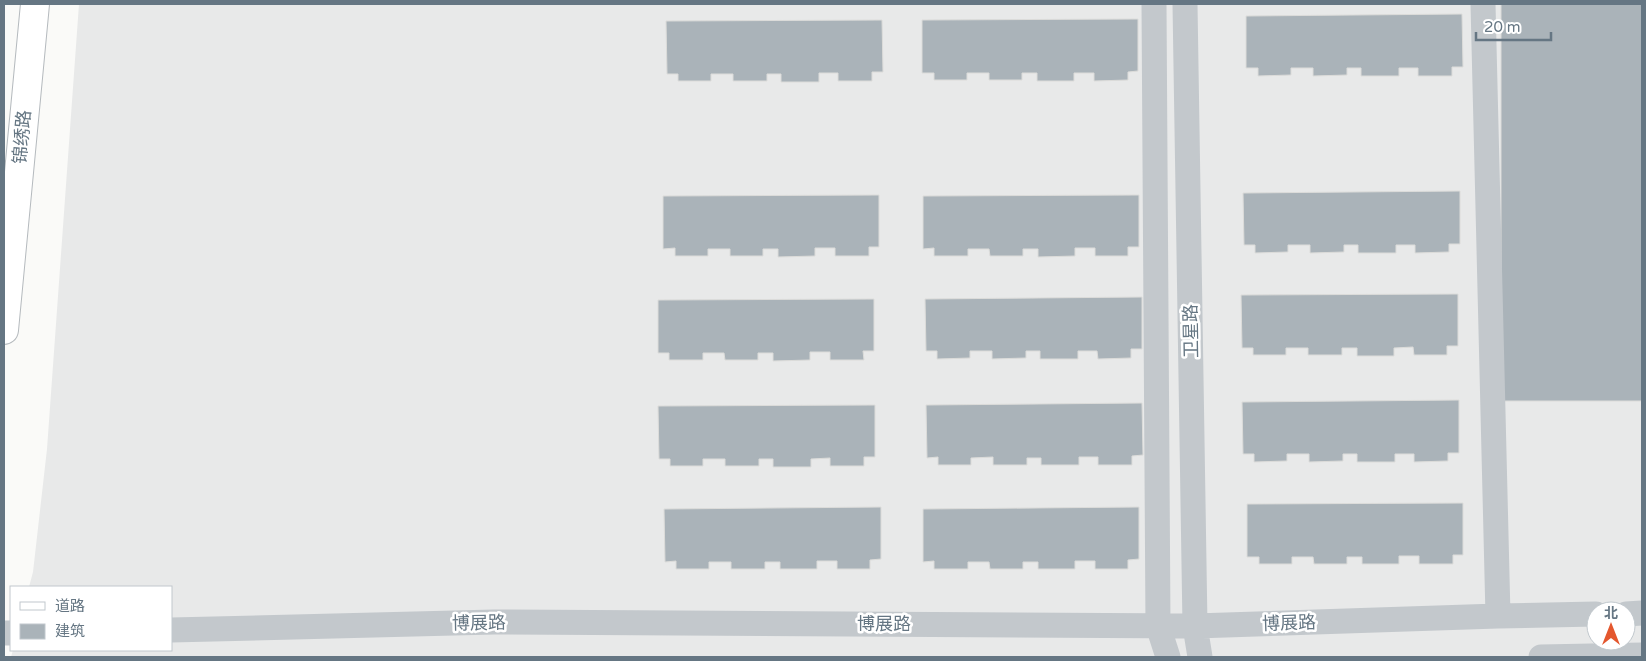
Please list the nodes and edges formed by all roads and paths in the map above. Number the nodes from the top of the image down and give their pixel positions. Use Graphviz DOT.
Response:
graph roads {
  1 [pos="35,4"];
  2 [pos="1154,4"];
  3 [pos="1185,4"];
  4 [pos="1483,4"];
  5 [pos="4,330"];
  6 [pos="1586,614"];
  7 [pos="1498,616"];
  8 [pos="1158,626"];
  9 [pos="1195,626"];
  10 [pos="172,630"];
  11 [pos="1642,655"];
  12 [pos="1168,657"];
  13 [pos="1200,657"];
  14 [pos="1541,657"];
  1 -- 5 [label="main road, 锦绣路"];
  2 -- 8 [label="street"];
  3 -- 9 [label="street, 卫星路"];
  4 -- 7 [label="street"];
  6 -- 7 [label="street, 博展路"];
  7 -- 9 [label="street, 博展路"];
  8 -- 9 [label="street, 博展路"];
  8 -- 10 [label="street, 博展路"];
  8 -- 12 [label="street"];
  9 -- 13 [label="street, 卫星路"];
  11 -- 14 [label="street"];
}
